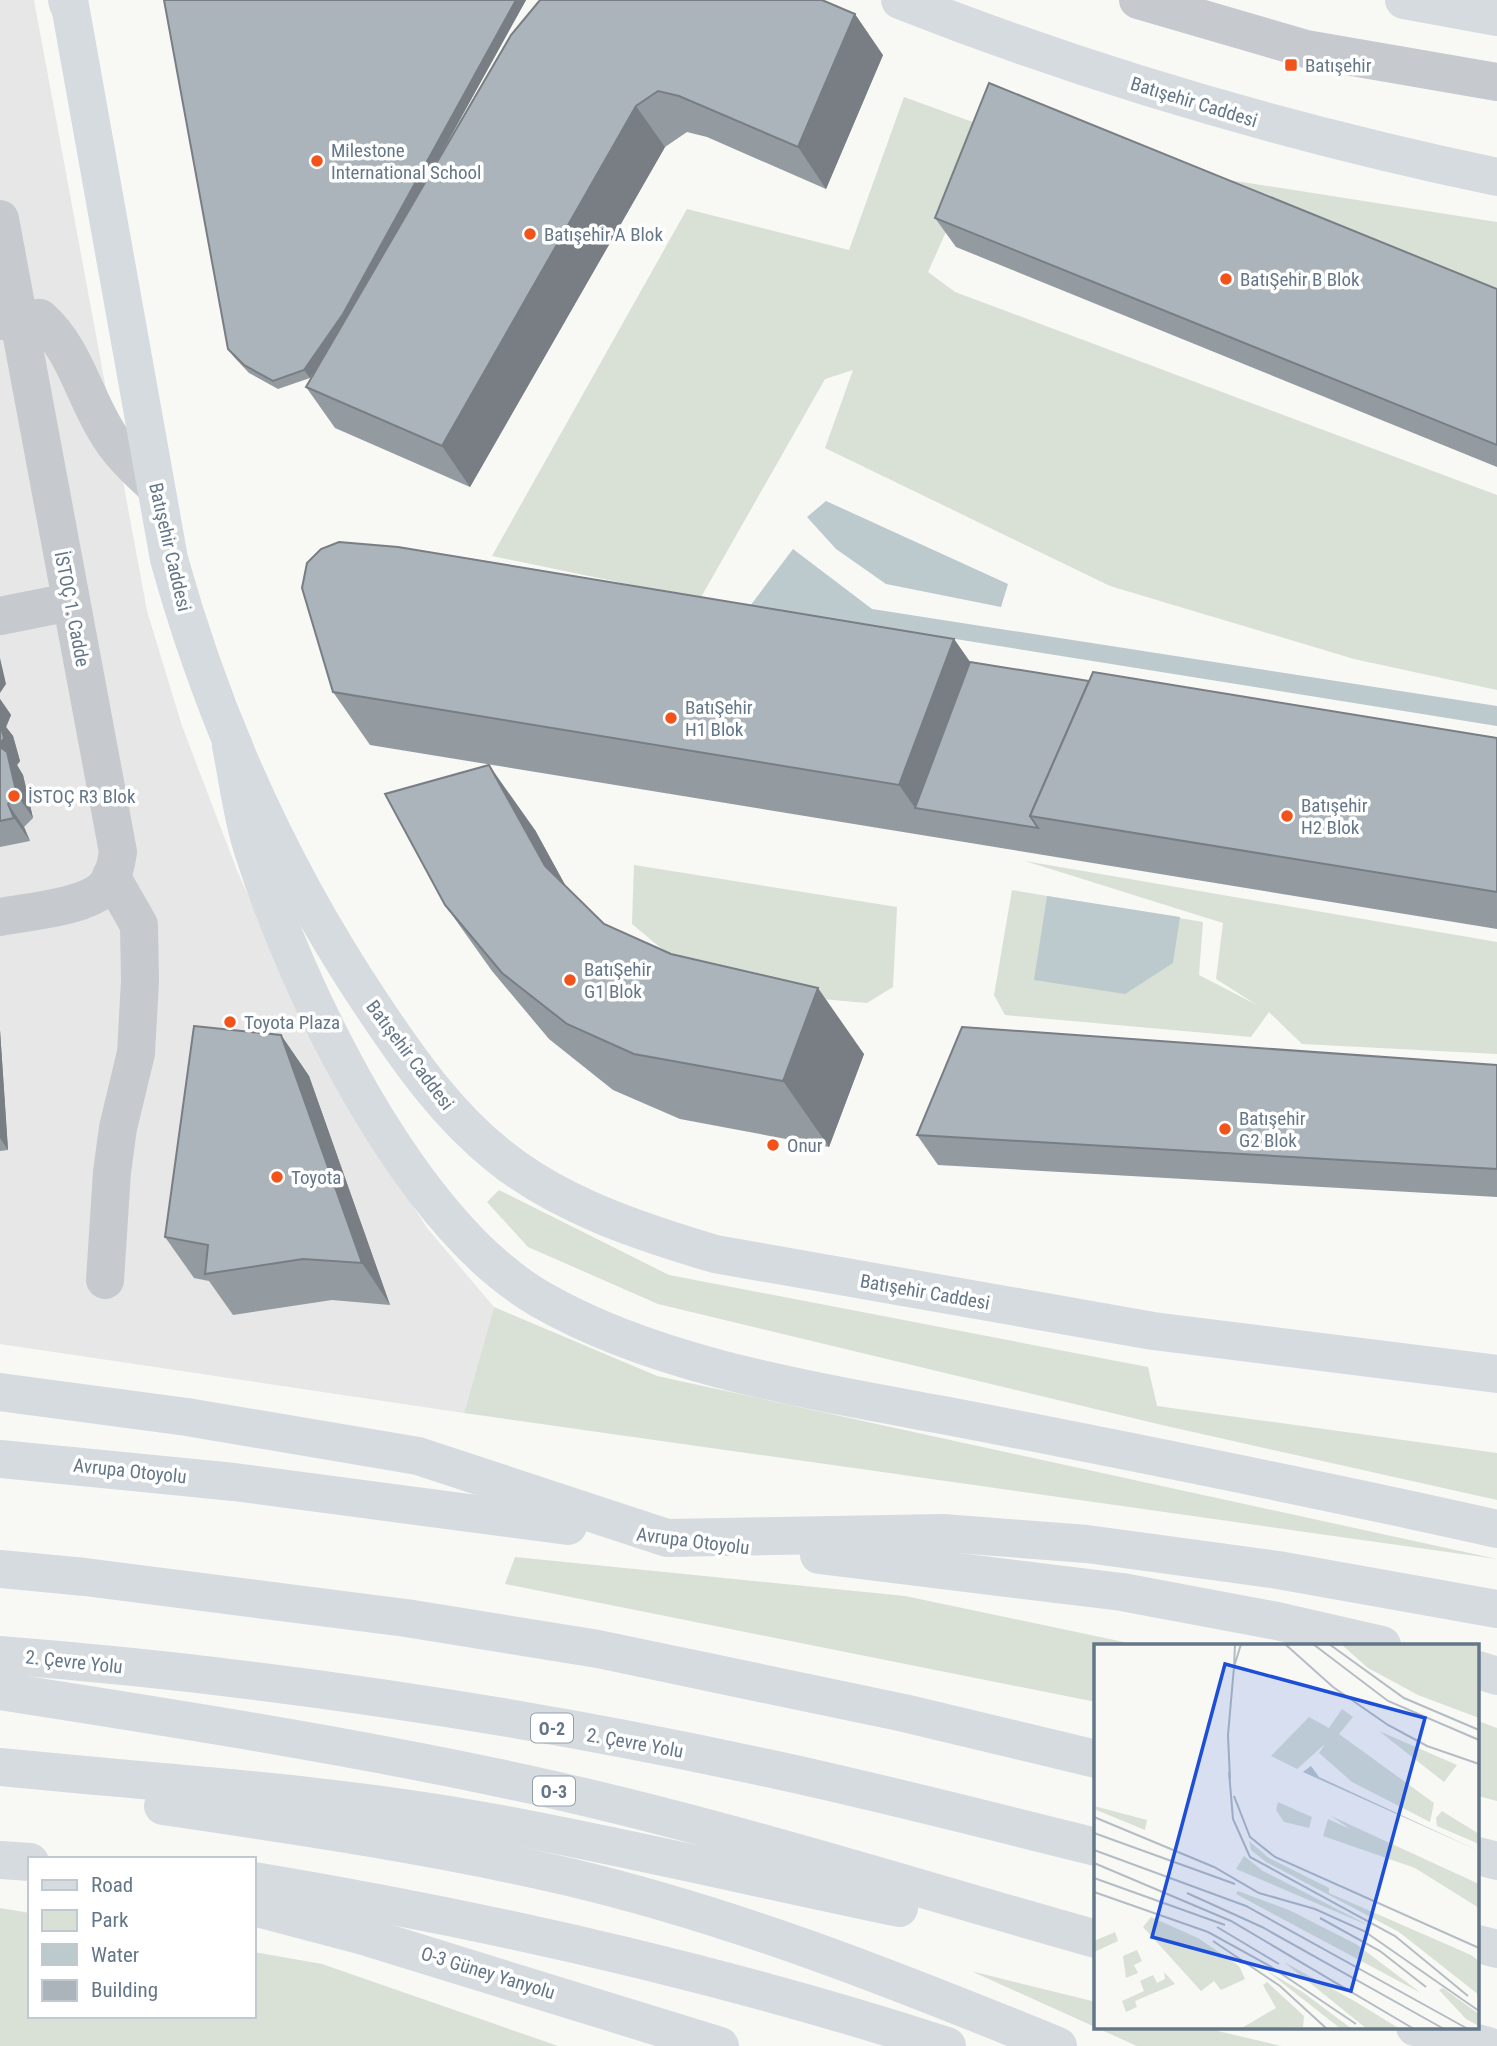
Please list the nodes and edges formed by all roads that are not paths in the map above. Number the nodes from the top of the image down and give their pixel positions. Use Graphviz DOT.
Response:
graph roads {
  1 [pos="900,0"];
  2 [pos="1138,0"];
  3 [pos="1404,0"];
  4 [pos="68,1"];
  5 [pos="1497,17"];
  6 [pos="1497,82"];
  7 [pos="1497,177"];
  8 [pos="0,219"];
  9 [pos="9,320"];
  10 [pos="155,485"];
  11 [pos="71,603"];
  12 [pos="0,616"];
  13 [pos="231,746"];
  14 [pos="111,877"];
  15 [pos="0,917"];
  16 [pos="105,1280"];
  17 [pos="1497,1374"];
  18 [pos="0,1392"];
  19 [pos="0,1459"];
  20 [pos="1497,1529"];
  21 [pos="667,1538"];
  22 [pos="0,1569"];
  23 [pos="1497,1609"];
  24 [pos="1377,1644"];
  25 [pos="0,1655"];
  26 [pos="1480,1671"];
  27 [pos="1497,1676"];
  28 [pos="0,1691"];
  29 [pos="1094,1759"];
  30 [pos="0,1767"];
  31 [pos="0,1774"];
  32 [pos="1094,1847"];
  33 [pos="1480,1857"];
  34 [pos="0,1860"];
  35 [pos="1497,1861"];
  36 [pos="28,1862"];
  37 [pos="256,1881"];
  38 [pos="256,1909"];
  39 [pos="1094,1939"];
  40 [pos="1480,1945"];
  41 [pos="1497,1949"];
  42 [pos="1094,1950"];
  43 [pos="1419,2028"];
  44 [pos="720,2046"];
  45 [pos="947,2046"];
  46 [pos="1058,2046"];
  47 [pos="1488,2046"];
  1 -- 7 [label="main road, Batışehir Caddesi"];
  2 -- 6 [label="street"];
  3 -- 5 [label="main road"];
  4 -- 10 [label="main road, Batışehir Caddesi"];
  8 -- 9 [label="street, İSTOÇ 1. Cadde"];
  9 -- 10 [label="street"];
  9 -- 11 [label="street, İSTOÇ 1. Cadde"];
  10 -- 13 [label="main road, Batışehir Caddesi"];
  11 -- 12 [label="street"];
  11 -- 14 [label="street, İSTOÇ 1. Cadde"];
  13 -- 17 [label="main road, Batışehir Caddesi"];
  13 -- 20 [label="main road"];
  14 -- 15 [label="street"];
  14 -- 16 [label="street"];
  18 -- 21 [label="main road"];
  19 -- 21 [label="main road, Avrupa Otoyolu"];
  21 -- 23 [label="main road"];
  21 -- 24 [label="main road, Avrupa Otoyolu"];
  22 -- 29 [label="main road"];
  25 -- 32 [label="main road, 2. Çevre Yolu / O-2"];
  26 -- 27 [label="main road"];
  28 -- 39 [label="main road, O-3"];
  30 -- 42 [label="main road"];
  31 -- 46 [label="main road"];
  33 -- 35 [label="main road"];
  34 -- 36 [label="main road"];
  37 -- 45 [label="main road"];
  38 -- 44 [label="main road, O-3 Güney Yanyolu"];
  40 -- 41 [label="main road"];
  43 -- 47 [label="main road"];
}
